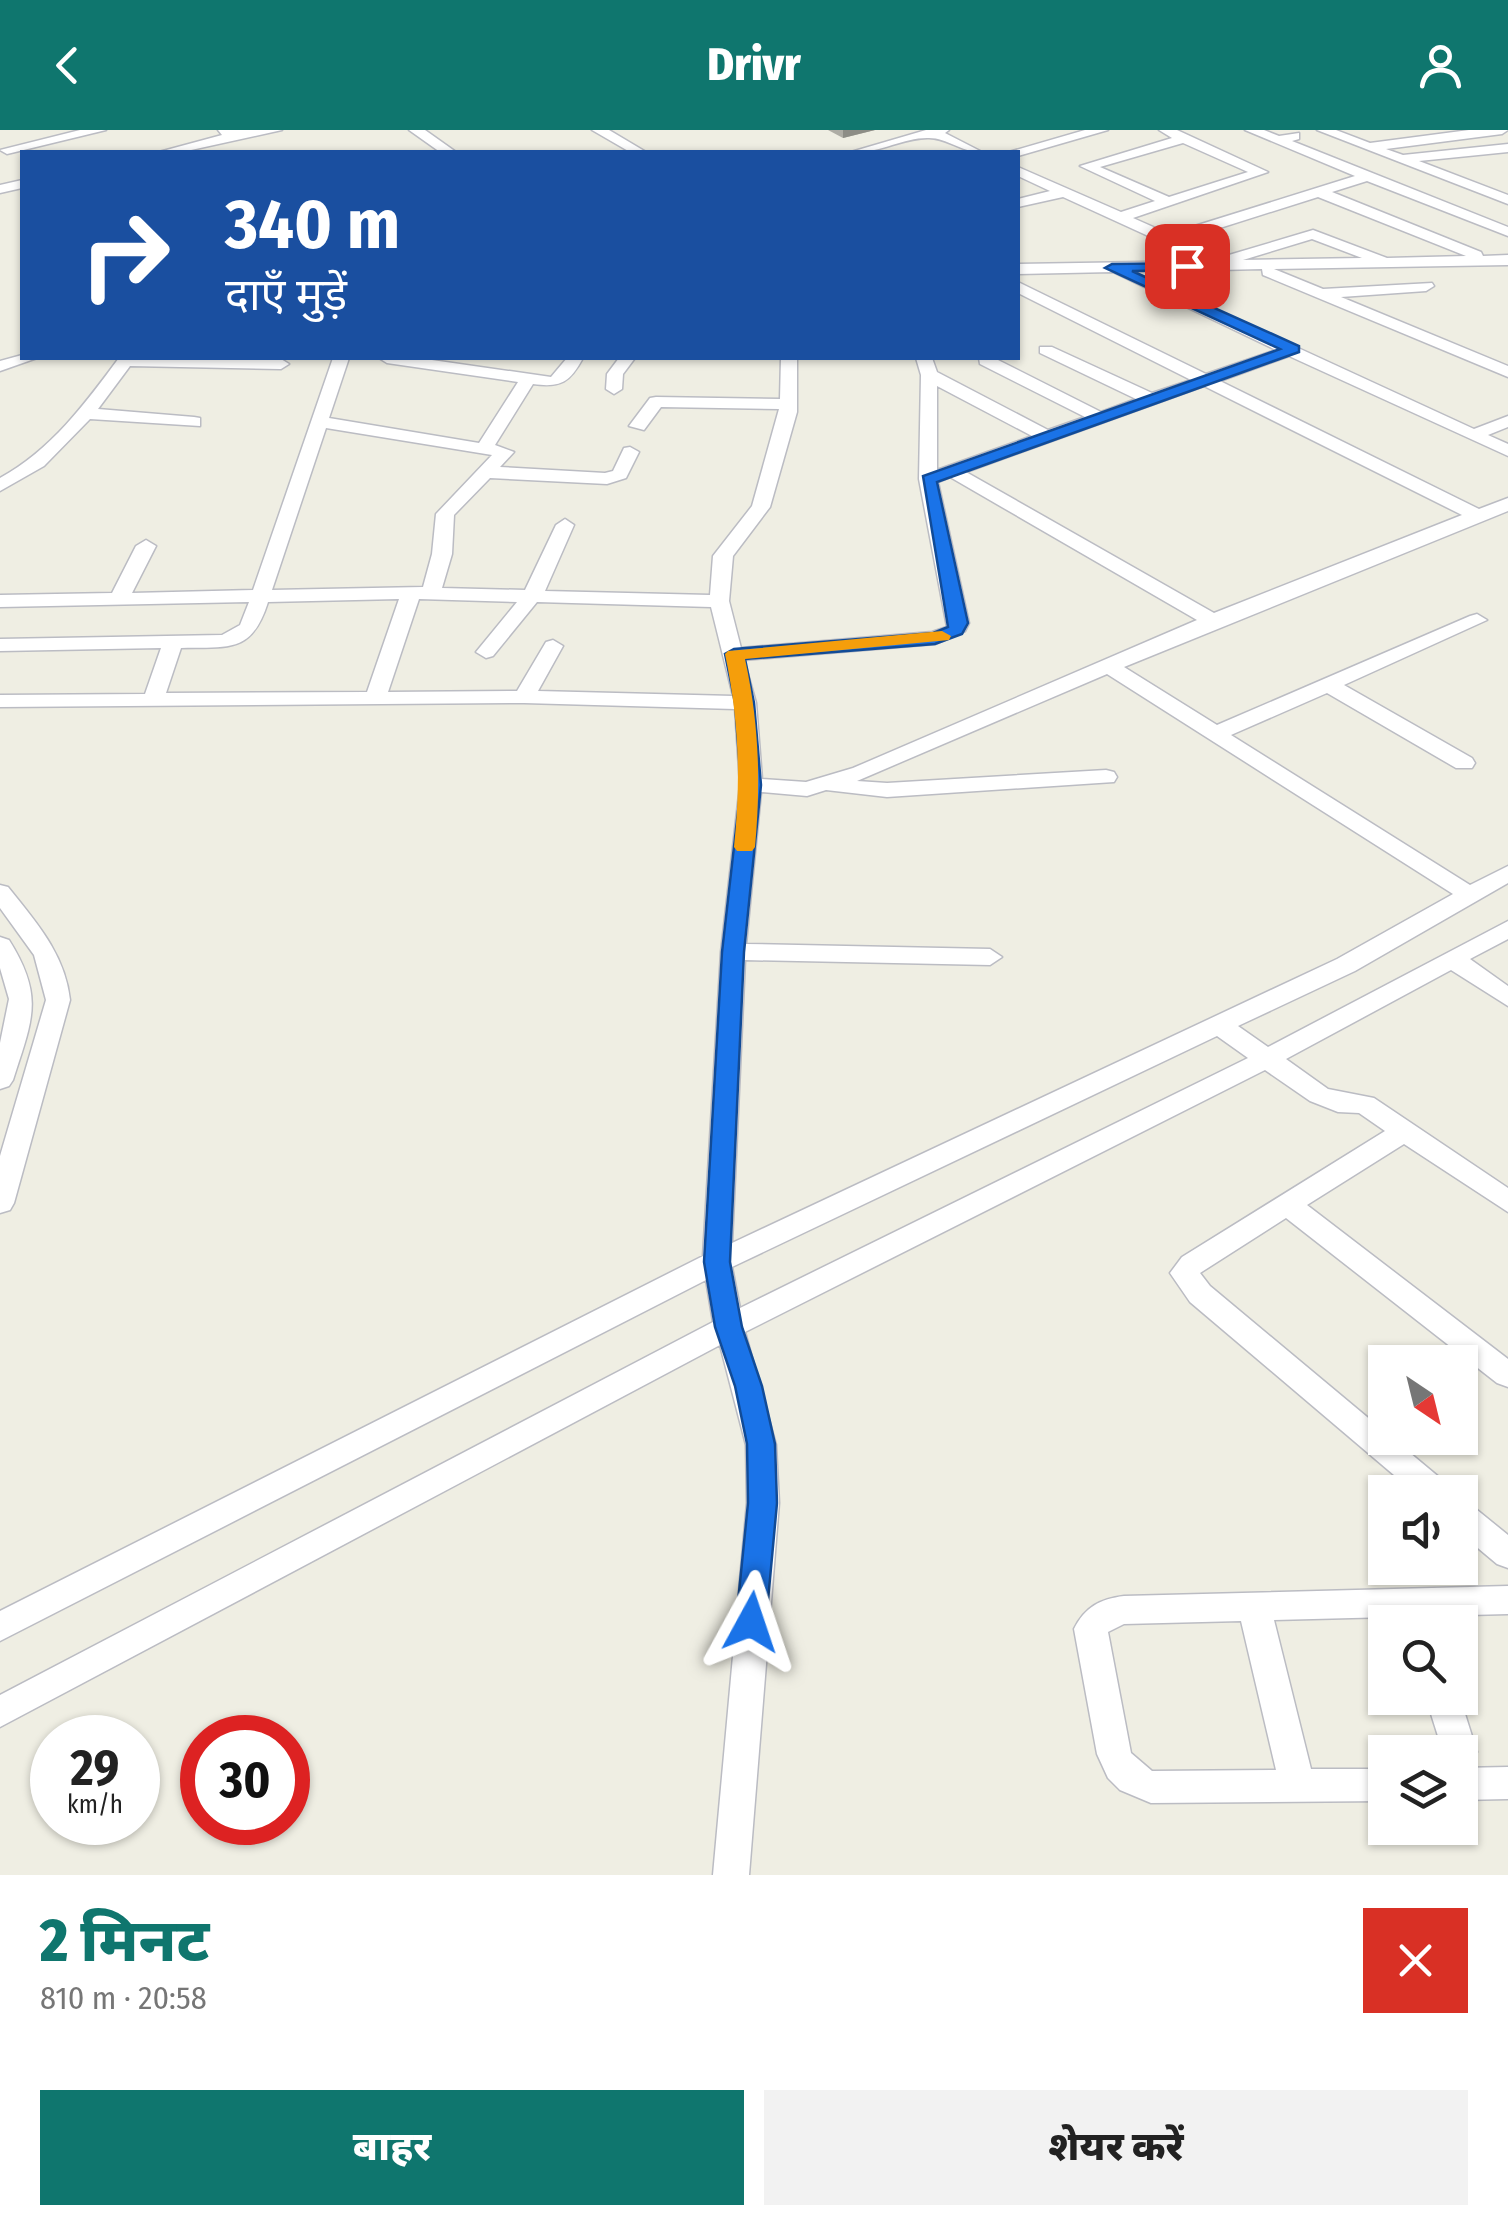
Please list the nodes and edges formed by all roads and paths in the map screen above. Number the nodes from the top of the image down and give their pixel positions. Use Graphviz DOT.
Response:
graph roads {
  1 [pos="99,130"];
  2 [pos="275,130"];
  3 [pos="599,130"];
  4 [pos="1101,130"];
  5 [pos="1166,130"];
  6 [pos="1252,130"];
  7 [pos="1322,130"];
  8 [pos="1417,130"];
  9 [pos="1502,130"];
  10 [pos="424,131"];
  11 [pos="937,131"];
  12 [pos="1482,131"];
  13 [pos="228,133"];
  14 [pos="1434,137"];
  15 [pos="1185,138"];
  16 [pos="1278,140"];
  17 [pos="1368,146"];
  18 [pos="3,147"];
  19 [pos="1508,148"];
  20 [pos="173,150"];
  21 [pos="447,150"];
  22 [pos="635,150"];
  23 [pos="874,150"];
  24 [pos="971,150"];
  25 [pos="1020,151"];
  26 [pos="1402,158"];
  27 [pos="1020,173"];
  28 [pos="1368,176"];
  29 [pos="1508,184"];
  30 [pos="1478,188"];
  31 [pos="1064,192"];
  32 [pos="1318,192"];
  33 [pos="1508,200"];
  34 [pos="1168,202"];
  35 [pos="1020,203"];
  36 [pos="1122,217"];
  37 [pos="1508,232"];
  38 [pos="1169,239"];
  39 [pos="1490,260"];
  40 [pos="1508,260"];
  41 [pos="1387,262"];
  42 [pos="1222,264"];
  43 [pos="1255,266"];
  44 [pos="1112,268"];
  45 [pos="1020,269"];
  46 [pos="1426,286"];
  47 [pos="1020,288"];
  48 [pos="1322,293"];
  49 [pos="1293,349"];
  50 [pos="1046,350"];
  51 [pos="125,360"];
  52 [pos="157,360"];
  53 [pos="341,360"];
  54 [pos="400,360"];
  55 [pos="574,360"];
  56 [pos="626,360"];
  57 [pos="789,360"];
  58 [pos="986,360"];
  59 [pos="281,364"];
  60 [pos="926,366"];
  61 [pos="1508,372"];
  62 [pos="528,379"];
  63 [pos="1206,380"];
  64 [pos="614,389"];
  65 [pos="1152,400"];
  66 [pos="788,404"];
  67 [pos="86,413"];
  68 [pos="1100,418"];
  69 [pos="1508,421"];
  70 [pos="194,422"];
  71 [pos="320,422"];
  72 [pos="638,426"];
  73 [pos="1474,435"];
  74 [pos="1048,437"];
  75 [pos="486,446"];
  76 [pos="1508,451"];
  77 [pos="630,452"];
  78 [pos="952,471"];
  79 [pos="487,472"];
  80 [pos="928,480"];
  81 [pos="0,486"];
  82 [pos="1508,504"];
  83 [pos="1478,516"];
  84 [pos="565,525"];
  85 [pos="146,546"];
  86 [pos="421,593"];
  87 [pos="533,595"];
  88 [pos="258,598"];
  89 [pos="119,599"];
  90 [pos="0,600"];
  91 [pos="719,601"];
  92 [pos="1477,620"];
  93 [pos="1213,621"];
  94 [pos="174,643"];
  95 [pos="0,645"];
  96 [pos="554,646"];
  97 [pos="486,652"];
  98 [pos="734,654"];
  99 [pos="1108,666"];
  100 [pos="1328,684"];
  101 [pos="524,697"];
  102 [pos="375,698"];
  103 [pos="153,700"];
  104 [pos="0,701"];
  105 [pos="745,703"];
  106 [pos="1215,734"];
  107 [pos="1464,763"];
  108 [pos="1106,776"];
  109 [pos="751,785"];
  110 [pos="829,785"];
  111 [pos="1508,873"];
  112 [pos="0,892"];
  113 [pos="1470,895"];
  114 [pos="1508,930"];
  115 [pos="0,945"];
  116 [pos="733,952"];
  117 [pos="48,956"];
  118 [pos="990,957"];
  119 [pos="1452,959"];
  120 [pos="13,968"];
  121 [pos="1508,998"];
  122 [pos="1219,1026"];
  123 [pos="1267,1058"];
  124 [pos="2,1067"];
  125 [pos="1408,1130"];
  126 [pos="0,1202"];
  127 [pos="1508,1202"];
  128 [pos="1288,1205"];
  129 [pos="717,1262"];
  130 [pos="728,1327"];
  131 [pos="1508,1374"];
  132 [pos="1415,1475"];
  133 [pos="1478,1529"];
  134 [pos="1508,1554"];
  135 [pos="1508,1600"];
  136 [pos="1473,1605"];
  137 [pos="1254,1607"];
  138 [pos="1368,1611"];
  139 [pos="0,1627"];
  140 [pos="0,1712"];
  141 [pos="1478,1773"];
  142 [pos="1508,1783"];
  143 [pos="1368,1784"];
  144 [pos="1298,1786"];
  145 [pos="731,1875"];
  1 -- 18 [label="street"];
  2 -- 13 [label="street"];
  3 -- 22 [label="street"];
  4 -- 25 [label="street"];
  5 -- 15 [label="street"];
  6 -- 16 [label="street"];
  7 -- 16 [label="street"];
  7 -- 17 [label="street"];
  8 -- 14 [label="street"];
  9 -- 12 [label="street"];
  10 -- 21 [label="street"];
  11 -- 23 [label="street"];
  11 -- 24 [label="street"];
  12 -- 14 [label="street"];
  13 -- 20 [label="street"];
  14 -- 17 [label="street"];
  15 -- 34 [label="street"];
  15 -- 34 [label="street"];
  16 -- 28 [label="street"];
  17 -- 26 [label="street"];
  19 -- 26 [label="street"];
  26 -- 30 [label="street"];
  27 -- 31 [label="street"];
  28 -- 32 [label="street"];
  28 -- 37 [label="street"];
  29 -- 30 [label="street"];
  30 -- 33 [label="street"];
  31 -- 35 [label="street"];
  31 -- 36 [label="street"];
  32 -- 38 [label="street"];
  32 -- 39 [label="street"];
  34 -- 36 [label="street"];
  36 -- 38 [label="street"];
  38 -- 42 [label="street"];
  39 -- 40 [label="street"];
  39 -- 41 [label="street"];
  41 -- 42 [label="street"];
  41 -- 43 [label="street"];
  42 -- 43 [label="street"];
  42 -- 44 [label="street"];
  43 -- 48 [label="street"];
  44 -- 45 [label="street"];
  44 -- 49 [label="street"];
  46 -- 48 [label="street"];
  47 -- 63 [label="street"];
  48 -- 61 [label="street"];
  49 -- 63 [label="street"];
  49 -- 73 [label="street"];
  50 -- 65 [label="street"];
  51 -- 67 [label="street"];
  52 -- 59 [label="street"];
  53 -- 71 [label="street"];
  54 -- 62 [label="street"];
  55 -- 62 [label="street"];
  56 -- 64 [label="street"];
  57 -- 66 [label="street"];
  58 -- 68 [label="street"];
  60 -- 74 [label="street"];
  60 -- 80 [label="street"];
  62 -- 75 [label="street"];
  63 -- 65 [label="street"];
  63 -- 83 [label="street"];
  65 -- 68 [label="street"];
  66 -- 72 [label="street"];
  66 -- 91 [label="street"];
  67 -- 70 [label="street"];
  67 -- 81 [label="street"];
  68 -- 74 [label="street"];
  69 -- 73 [label="street"];
  71 -- 75 [label="street"];
  71 -- 88 [label="street"];
  73 -- 76 [label="street"];
  74 -- 78 [label="street"];
  75 -- 79 [label="street"];
  77 -- 79 [label="street"];
  78 -- 80 [label="street"];
  78 -- 93 [label="street"];
  79 -- 86 [label="street"];
  80 -- 98 [label="street"];
  82 -- 83 [label="street"];
  83 -- 93 [label="street"];
  84 -- 87 [label="street"];
  85 -- 89 [label="street"];
  86 -- 87 [label="street"];
  86 -- 88 [label="street"];
  86 -- 102 [label="street"];
  87 -- 91 [label="street"];
  87 -- 97 [label="street"];
  88 -- 89 [label="street"];
  88 -- 94 [label="street"];
  89 -- 90 [label="street"];
  91 -- 98 [label="street"];
  92 -- 100 [label="street"];
  93 -- 99 [label="street"];
  94 -- 95 [label="street"];
  94 -- 103 [label="street"];
  96 -- 101 [label="street"];
  98 -- 105 [label="street"];
  99 -- 106 [label="street"];
  99 -- 110 [label="street"];
  100 -- 106 [label="street"];
  100 -- 107 [label="street"];
  101 -- 102 [label="street"];
  101 -- 105 [label="street"];
  102 -- 103 [label="street"];
  103 -- 104 [label="street"];
  105 -- 109 [label="street"];
  106 -- 113 [label="street"];
  108 -- 110 [label="street"];
  109 -- 110 [label="street"];
  109 -- 116 [label="street"];
  111 -- 113 [label="street"];
  112 -- 117 [label="street"];
  113 -- 122 [label="street"];
  114 -- 119 [label="street"];
  115 -- 120 [label="street"];
  116 -- 118 [label="street"];
  116 -- 129 [label="street"];
  117 -- 120 [label="street"];
  117 -- 126 [label="street"];
  119 -- 121 [label="street"];
  119 -- 123 [label="street"];
  120 -- 124 [label="street"];
  122 -- 123 [label="street"];
  122 -- 129 [label="street"];
  123 -- 125 [label="street"];
  123 -- 130 [label="street"];
  125 -- 127 [label="street"];
  125 -- 128 [label="street"];
  128 -- 131 [label="street"];
  128 -- 132 [label="street"];
  129 -- 130 [label="street"];
  129 -- 139 [label="street"];
  130 -- 140 [label="street"];
  130 -- 145 [label="street"];
  133 -- 134 [label="street"];
  135 -- 136 [label="street"];
  137 -- 138 [label="street"];
  137 -- 144 [label="street"];
  137 -- 144 [label="street"];
  141 -- 142 [label="street"];
  143 -- 144 [label="street"];
}
